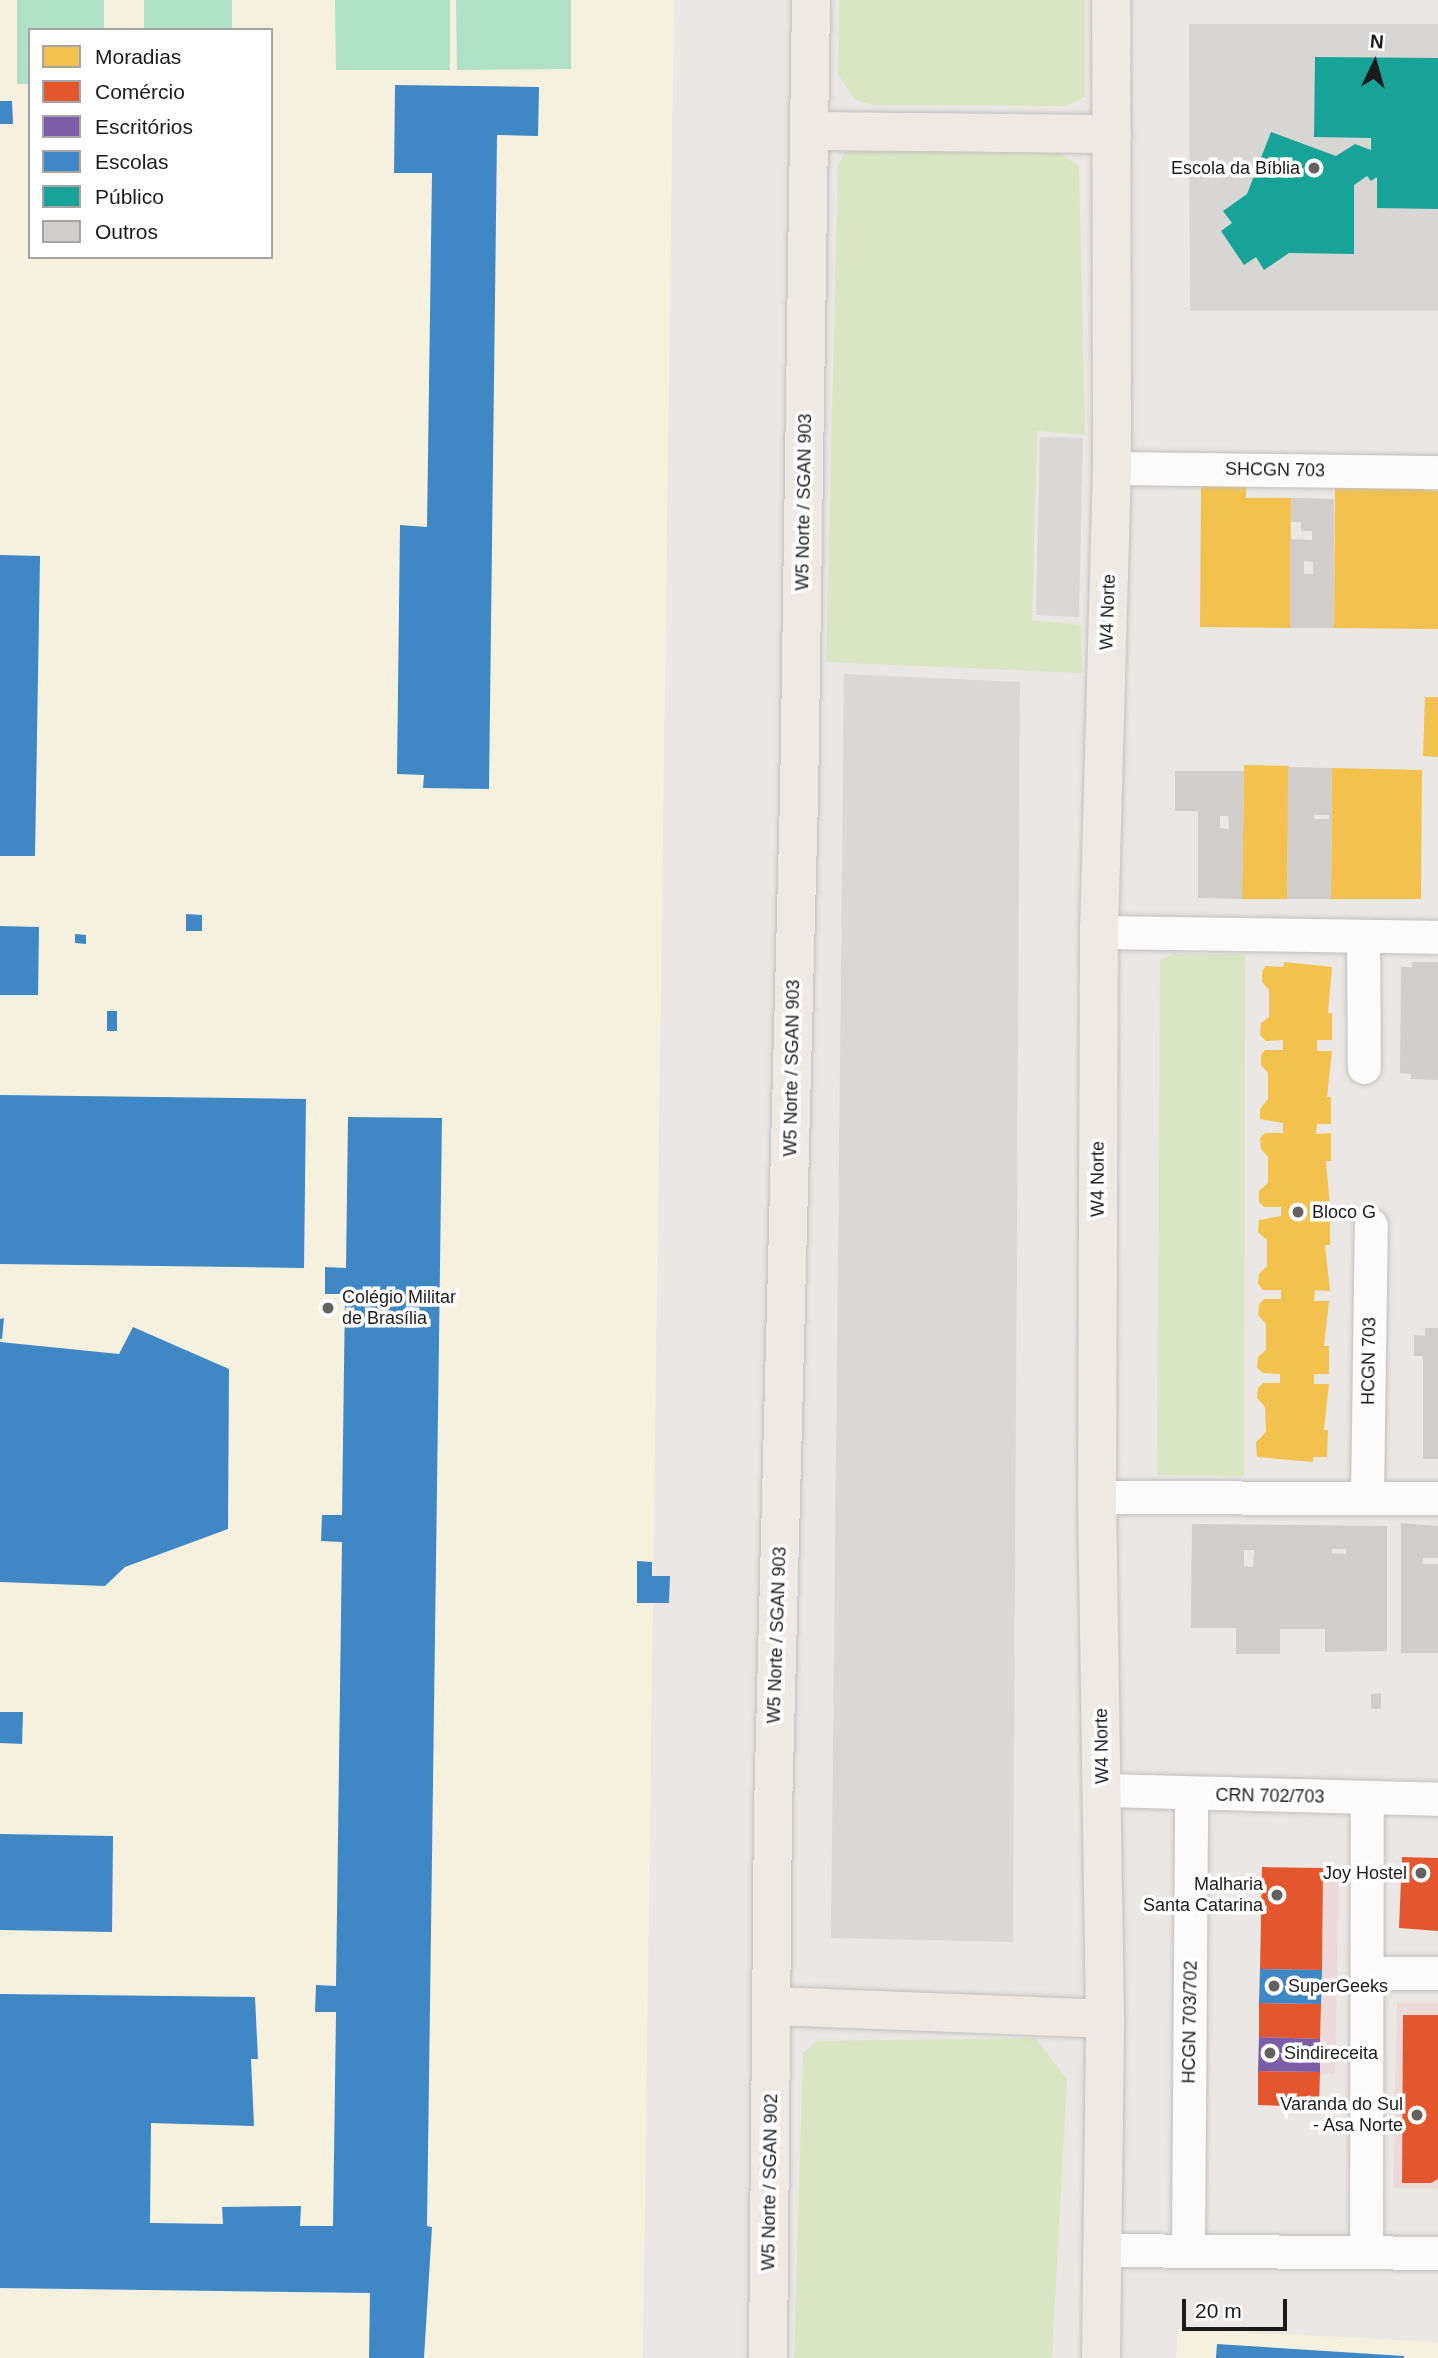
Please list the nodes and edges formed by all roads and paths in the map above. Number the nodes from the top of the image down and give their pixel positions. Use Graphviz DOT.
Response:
graph roads {
  1 [pos="811,0"];
  2 [pos="1111,0"];
  3 [pos="810,131"];
  4 [pos="1112,134"];
  5 [pos="1112,468"];
  6 [pos="1438,472"];
  7 [pos="1099,932"];
  8 [pos="1363,937"];
  9 [pos="1438,937"];
  10 [pos="1364,1067"];
  11 [pos="1371,1225"];
  12 [pos="1097,1497"];
  13 [pos="1367,1497"];
  14 [pos="1438,1498"];
  15 [pos="1103,1790"];
  16 [pos="1191,1794"];
  17 [pos="1367,1798"];
  18 [pos="1438,1798"];
  19 [pos="1368,1973"];
  20 [pos="1438,1973"];
  21 [pos="773,2006"];
  22 [pos="1105,2019"];
  23 [pos="1105,2250"];
  24 [pos="1188,2250"];
  25 [pos="1366,2252"];
  26 [pos="1438,2253"];
  27 [pos="768,2358"];
  28 [pos="1101,2358"];
  1 -- 3 [label="main road, W5 Norte / SGAN 903"];
  2 -- 4 [label="main road, W4 Norte"];
  3 -- 4 [label="main road"];
  3 -- 21 [label="main road, W5 Norte / SGAN 903"];
  4 -- 5 [label="main road, W4 Norte"];
  5 -- 6 [label="street, SHCGN 703"];
  5 -- 7 [label="main road, W4 Norte"];
  7 -- 8 [label="street"];
  7 -- 12 [label="main road, W4 Norte"];
  8 -- 9 [label="street"];
  8 -- 10 [label="street"];
  11 -- 13 [label="street, HCGN 703"];
  12 -- 13 [label="street"];
  12 -- 15 [label="main road, W4 Norte"];
  13 -- 14 [label="street"];
  15 -- 16 [label="street, CRN 702/703"];
  15 -- 22 [label="main road, W4 Norte"];
  16 -- 17 [label="street, CRN 702/703"];
  16 -- 24 [label="street, HCGN 703/702"];
  17 -- 18 [label="street, CRN 702/703"];
  17 -- 19 [label="street"];
  19 -- 20 [label="street"];
  19 -- 25 [label="street"];
  21 -- 22 [label="main road"];
  21 -- 27 [label="main road, W5 Norte / SGAN 902"];
  22 -- 23 [label="main road, W4 Norte"];
  23 -- 24 [label="street"];
  23 -- 28 [label="main road, W4 Norte"];
  24 -- 25 [label="street"];
  25 -- 26 [label="street"];
}
